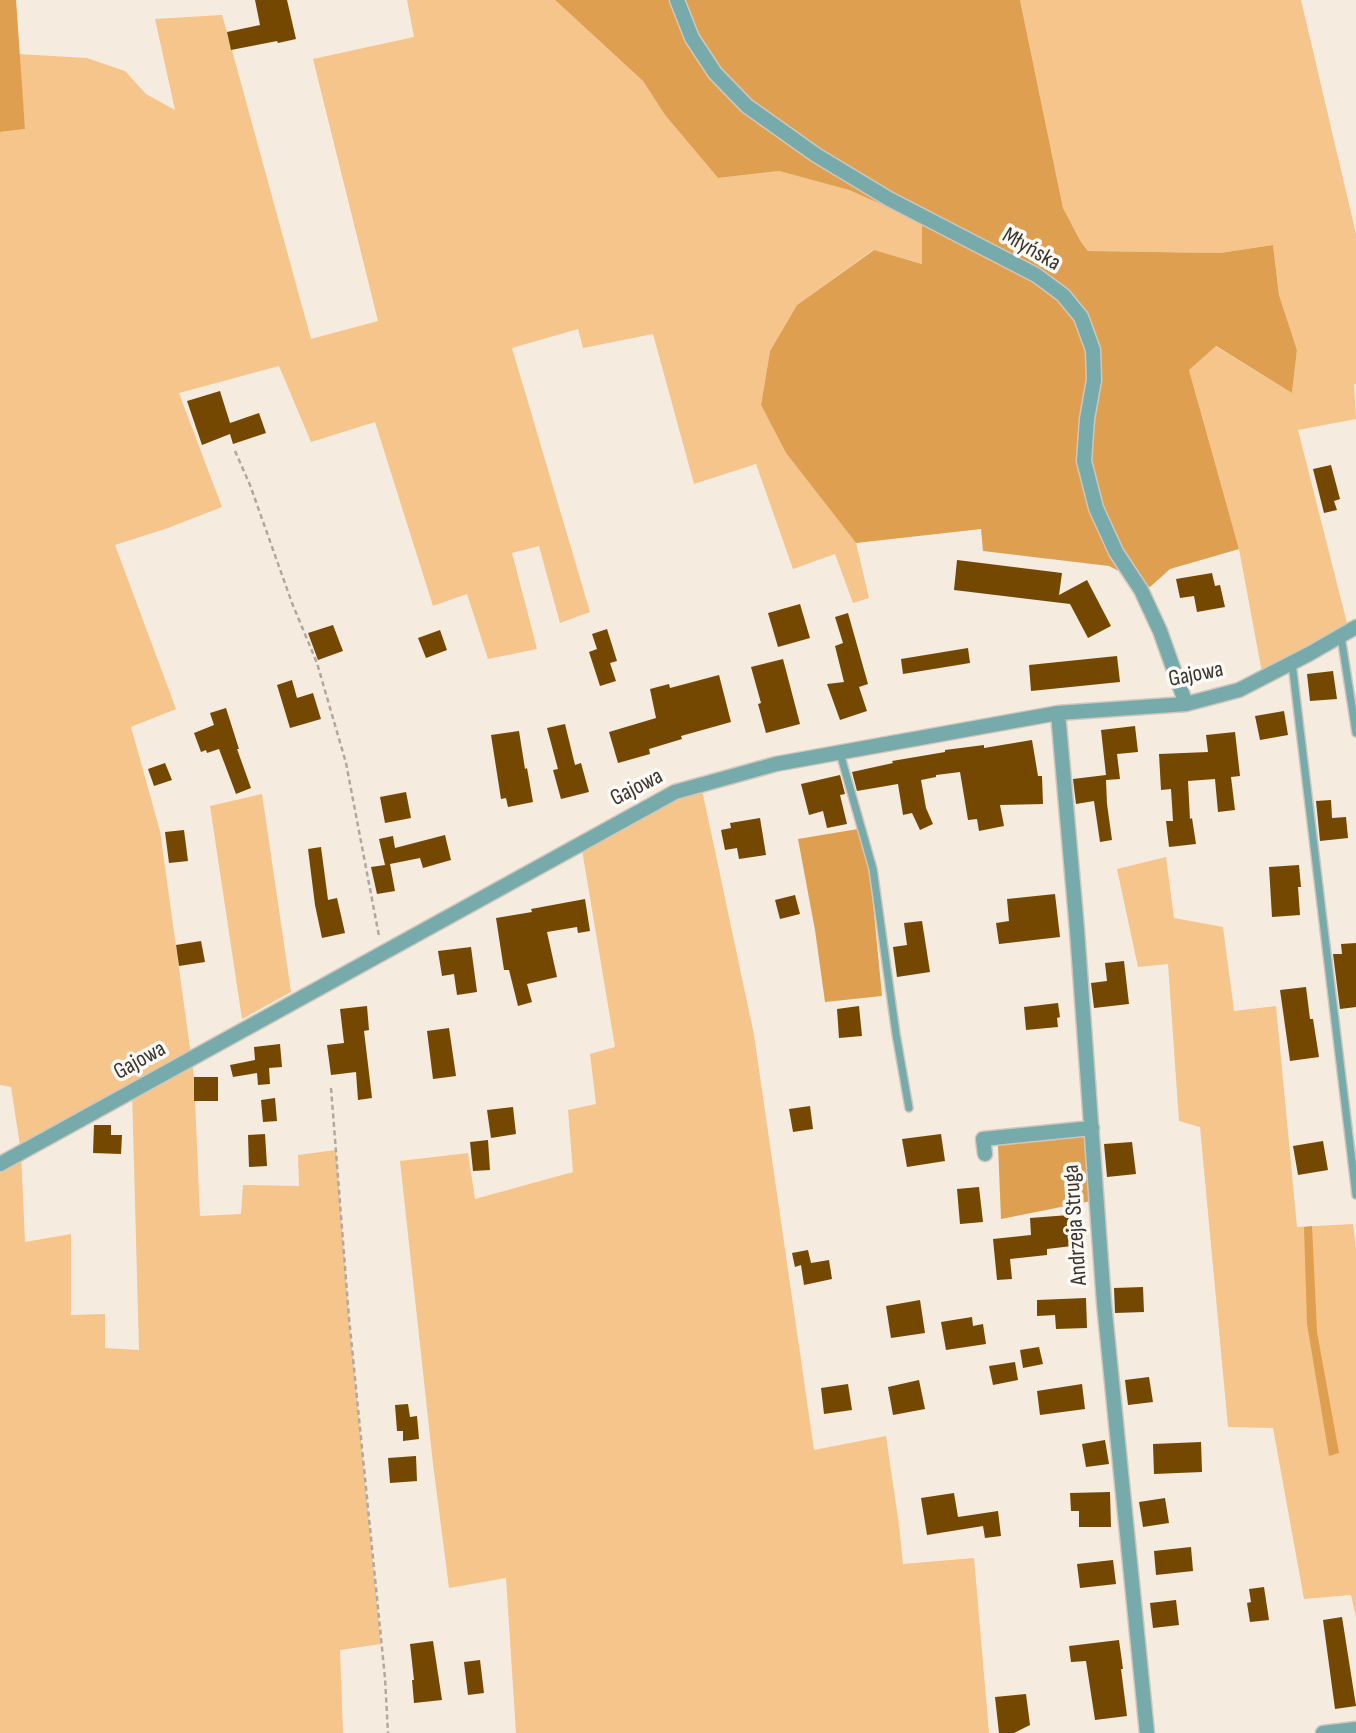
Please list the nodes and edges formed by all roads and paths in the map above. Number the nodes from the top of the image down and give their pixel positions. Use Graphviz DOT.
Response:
graph roads {
  1 [pos="677,0"];
  2 [pos="235,451"];
  3 [pos="1356,627"];
  4 [pos="1341,635"];
  5 [pos="1292,663"];
  6 [pos="1186,704"];
  7 [pos="1058,713"];
  8 [pos="1356,733"];
  9 [pos="840,752"];
  10 [pos="383,953"];
  11 [pos="331,1088"];
  12 [pos="909,1108"];
  13 [pos="1091,1128"];
  14 [pos="985,1154"];
  15 [pos="0,1164"];
  16 [pos="1356,1195"];
  17 [pos="1356,1728"];
  18 [pos="388,1733"];
  19 [pos="1147,1733"];
  20 [pos="1323,1733"];
  1 -- 6 [label="street, Młyńska"];
  2 -- 10 [label="path"];
  3 -- 4 [label="street, Gajowa"];
  4 -- 5 [label="street, Gajowa"];
  4 -- 8 [label="lane"];
  5 -- 6 [label="street, Gajowa"];
  5 -- 16 [label="lane"];
  6 -- 7 [label="street, Gajowa"];
  7 -- 9 [label="street, Gajowa"];
  7 -- 13 [label="street, Andrzeja Struga"];
  9 -- 10 [label="street, Gajowa"];
  9 -- 12 [label="lane"];
  10 -- 15 [label="street, Gajowa"];
  11 -- 18 [label="path"];
  13 -- 14 [label="street"];
  13 -- 19 [label="street, Andrzeja Struga"];
  17 -- 20 [label="street"];
}
